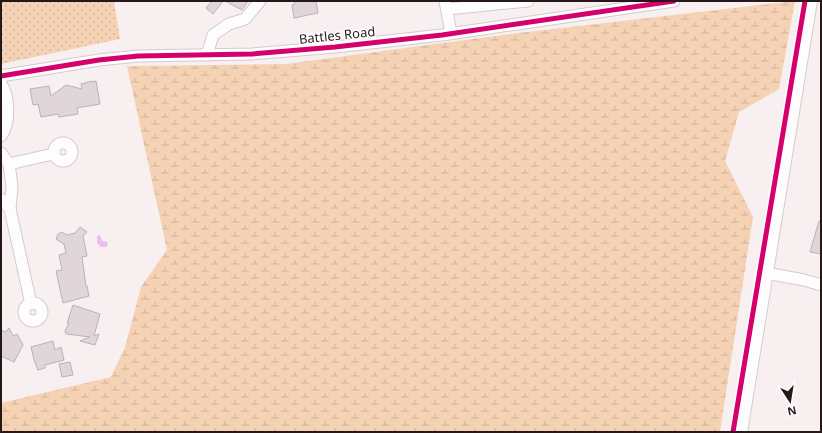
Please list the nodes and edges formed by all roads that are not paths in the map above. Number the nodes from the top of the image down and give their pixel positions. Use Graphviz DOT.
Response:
graph roads {
  1 [pos="260,1"];
  2 [pos="528,1"];
  3 [pos="674,1"];
  4 [pos="810,1"];
  5 [pos="446,5"];
  6 [pos="451,33"];
  7 [pos="207,55"];
  8 [pos="1,76"];
  9 [pos="1,84"];
  10 [pos="1,136"];
  11 [pos="1,153"];
  12 [pos="53,154"];
  13 [pos="9,164"];
  14 [pos="1,199"];
  15 [pos="10,210"];
  16 [pos="766,273"];
  17 [pos="821,286"];
  18 [pos="31,304"];
  19 [pos="740,432"];
  1 -- 7 [label="street"];
  2 -- 5 [label="street"];
  3 -- 6 [label="street, Battles Road"];
  4 -- 16 [label="main road"];
  5 -- 6 [label="street"];
  6 -- 7 [label="street, Battles Road"];
  7 -- 8 [label="street, Battles Road"];
  9 -- 10 [label="street"];
  11 -- 13 [label="street"];
  12 -- 13 [label="street"];
  13 -- 15 [label="street"];
  14 -- 15 [label="street"];
  15 -- 18 [label="street"];
  16 -- 17 [label="street"];
  16 -- 19 [label="main road"];
}
